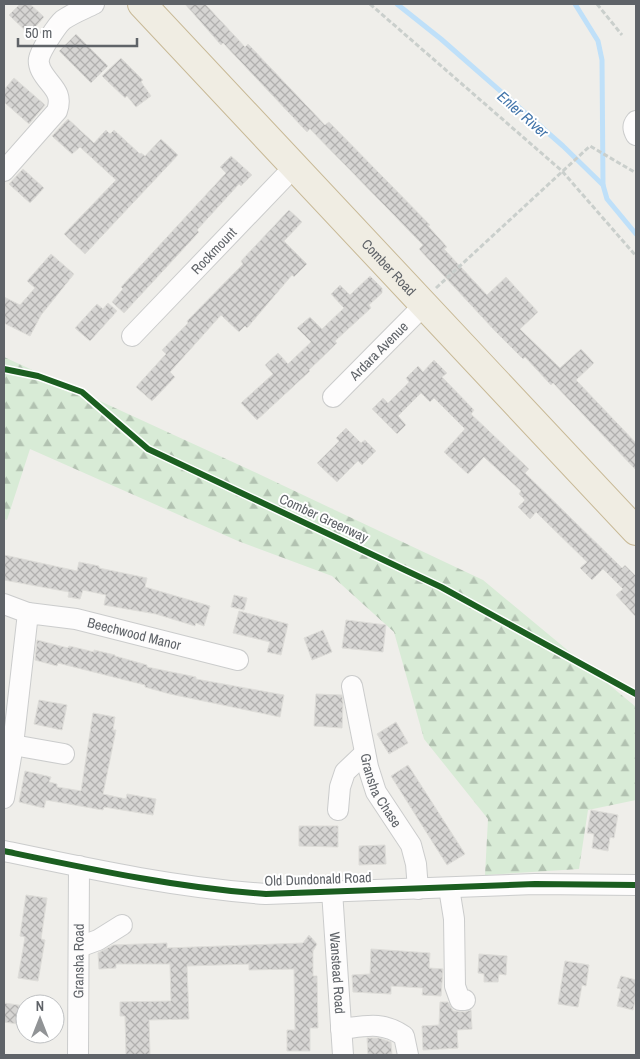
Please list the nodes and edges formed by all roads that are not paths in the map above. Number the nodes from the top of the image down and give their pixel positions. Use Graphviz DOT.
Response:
graph roads {
  1 [pos="94,4"];
  2 [pos="142,4"];
  3 [pos="636,121"];
  4 [pos="636,135"];
  5 [pos="295,166"];
  6 [pos="4,171"];
  7 [pos="422,303"];
  8 [pos="132,336"];
  9 [pos="333,396"];
  10 [pos="636,531"];
  11 [pos="4,604"];
  12 [pos="28,613"];
  13 [pos="238,660"];
  14 [pos="352,686"];
  15 [pos="13,746"];
  16 [pos="365,753"];
  17 [pos="64,754"];
  18 [pos="4,798"];
  19 [pos="338,810"];
  20 [pos="4,851"];
  21 [pos="78,866"];
  22 [pos="636,885"];
  23 [pos="449,888"];
  24 [pos="418,889"];
  25 [pos="332,892"];
  26 [pos="122,925"];
  27 [pos="78,947"];
  28 [pos="465,1000"];
  29 [pos="341,1029"];
  30 [pos="78,1055"];
  31 [pos="343,1055"];
  32 [pos="408,1055"];
  1 -- 6 [label="street"];
  2 -- 5 [label="highway, Comber Road"];
  3 -- 4 [label="street"];
  5 -- 7 [label="highway, Comber Road"];
  5 -- 8 [label="street, Rockmount"];
  7 -- 9 [label="street, Ardara Avenue"];
  7 -- 10 [label="highway, Comber Road"];
  11 -- 12 [label="street, Beechwood Manor"];
  12 -- 13 [label="street, Beechwood Manor"];
  12 -- 15 [label="street"];
  14 -- 16 [label="street, Gransha Chase"];
  15 -- 17 [label="street"];
  15 -- 18 [label="street"];
  16 -- 19 [label="street"];
  16 -- 24 [label="street, Gransha Chase"];
  20 -- 21 [label="street, Old Dundonald Road"];
  21 -- 25 [label="street, Old Dundonald Road"];
  21 -- 27 [label="street, Gransha Road"];
  22 -- 23 [label="street, Old Dundonald Road"];
  23 -- 24 [label="street, Old Dundonald Road"];
  23 -- 28 [label="street"];
  24 -- 25 [label="street, Old Dundonald Road"];
  25 -- 29 [label="street, Wanstead Road"];
  26 -- 27 [label="street"];
  27 -- 30 [label="street, Gransha Road"];
  29 -- 31 [label="street, Wanstead Road"];
  29 -- 32 [label="street"];
}
